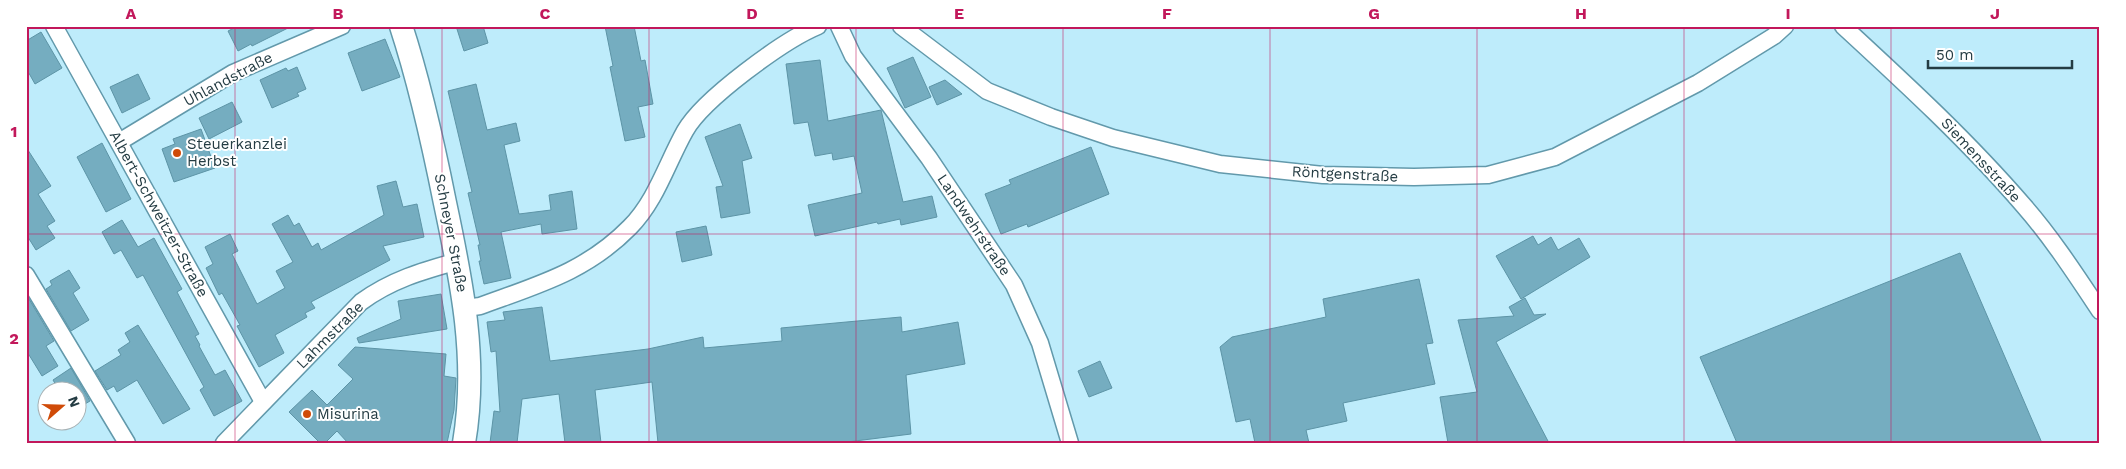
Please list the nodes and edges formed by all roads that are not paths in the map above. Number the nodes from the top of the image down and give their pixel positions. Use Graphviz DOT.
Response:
graph roads {
  1 [pos="54,26"];
  2 [pos="342,26"];
  3 [pos="402,26"];
  4 [pos="818,26"];
  5 [pos="839,26"];
  6 [pos="901,26"];
  7 [pos="1785,26"];
  8 [pos="1843,26"];
  9 [pos="119,142"];
  10 [pos="458,261"];
  11 [pos="26,275"];
  12 [pos="466,308"];
  13 [pos="2100,310"];
  14 [pos="263,402"];
  15 [pos="127,443"];
  16 [pos="224,443"];
  17 [pos="464,443"];
  18 [pos="1070,443"];
  1 -- 9 [label="street, Albert-Schweitzer-Straße"];
  2 -- 9 [label="street, Uhlandstraße"];
  3 -- 10 [label="street, Schneyer Straße"];
  4 -- 12 [label="street"];
  5 -- 18 [label="street, Landwehrstraße"];
  6 -- 7 [label="street, Röntgenstraße"];
  8 -- 13 [label="street, Siemensstraße"];
  9 -- 14 [label="street, Albert-Schweitzer-Straße"];
  10 -- 12 [label="street, Schneyer Straße"];
  10 -- 14 [label="street, Lahmstraße"];
  11 -- 15 [label="street"];
  12 -- 17 [label="street, Schneyer Straße"];
  14 -- 16 [label="street, Lahmstraße"];
}
